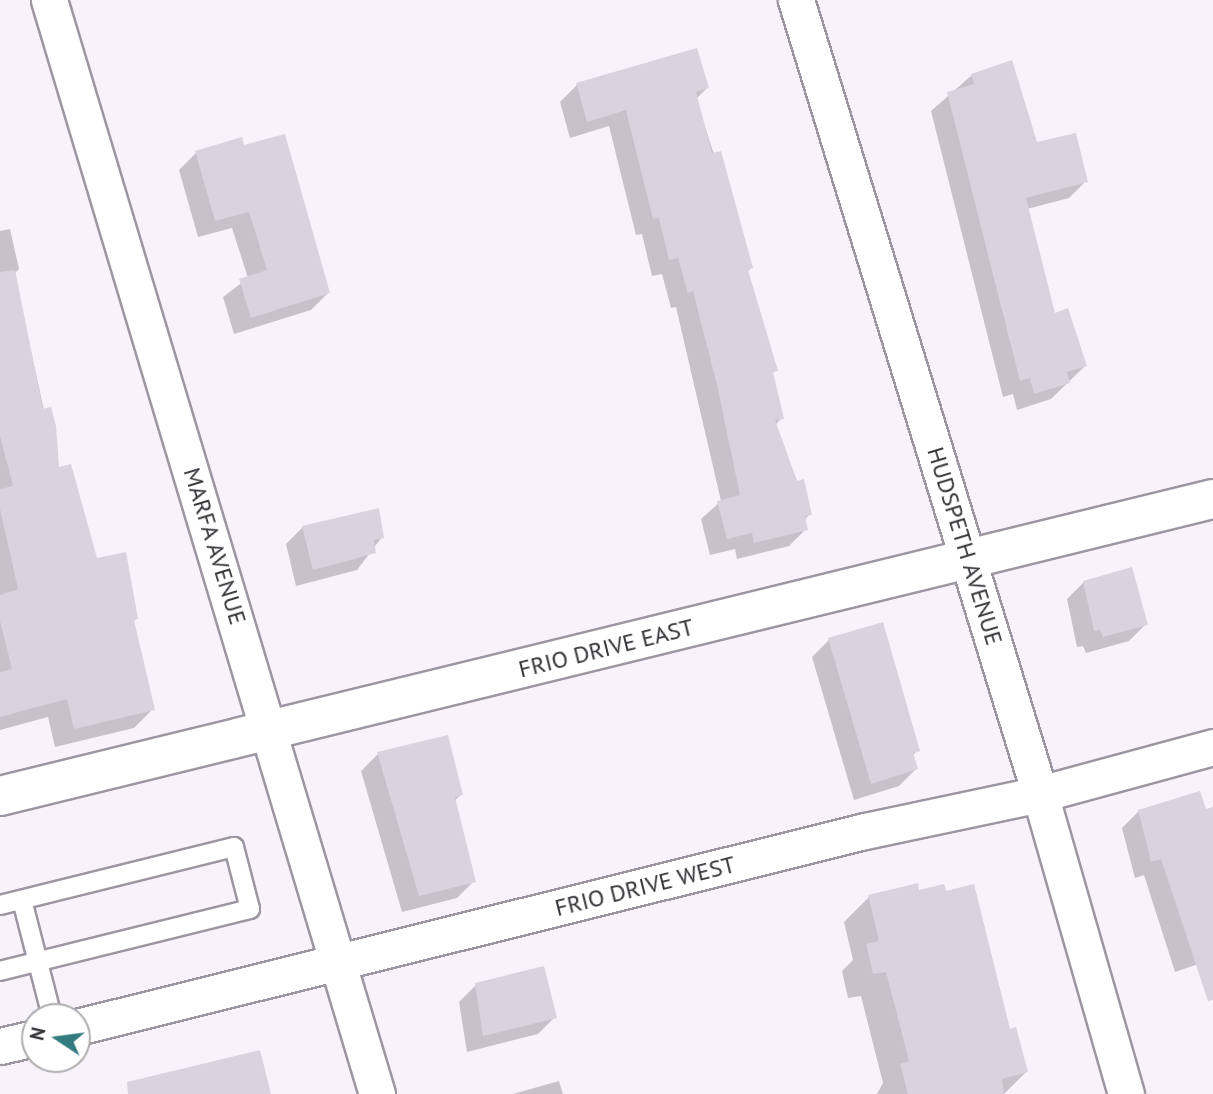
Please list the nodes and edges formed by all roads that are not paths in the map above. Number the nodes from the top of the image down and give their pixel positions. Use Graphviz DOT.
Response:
graph roads {
  1 [pos="49,0"];
  2 [pos="796,0"];
  3 [pos="1213,499"];
  4 [pos="969,559"];
  5 [pos="271,730"];
  6 [pos="1213,747"];
  7 [pos="1040,794"];
  8 [pos="0,796"];
  9 [pos="22,900"];
  10 [pos="0,905"];
  11 [pos="38,962"];
  12 [pos="339,965"];
  13 [pos="0,971"];
  14 [pos="48,1003"];
  15 [pos="91,1024"];
  16 [pos="21,1041"];
  17 [pos="0,1046"];
  18 [pos="377,1094"];
  19 [pos="1126,1094"];
  1 -- 5 [label="street, MARFA AVENUE"];
  2 -- 4 [label="street, HUDSPETH AVENUE"];
  3 -- 4 [label="street, FRIO DRIVE EAST"];
  4 -- 5 [label="street, FRIO DRIVE EAST"];
  4 -- 7 [label="street, HUDSPETH AVENUE"];
  5 -- 8 [label="street, FRIO DRIVE EAST"];
  5 -- 12 [label="street, MARFA AVENUE"];
  6 -- 7 [label="street, FRIO DRIVE WEST"];
  7 -- 12 [label="street, FRIO DRIVE WEST"];
  7 -- 19 [label="street, HUDSPETH AVENUE"];
  9 -- 10 [label="lane"];
  9 -- 11 [label="lane"];
  9 -- 11 [label="lane"];
  11 -- 13 [label="lane"];
  11 -- 14 [label="lane"];
  12 -- 15 [label="street, FRIO DRIVE WEST"];
  12 -- 18 [label="street, MARFA AVENUE"];
  16 -- 17 [label="street"];
}
